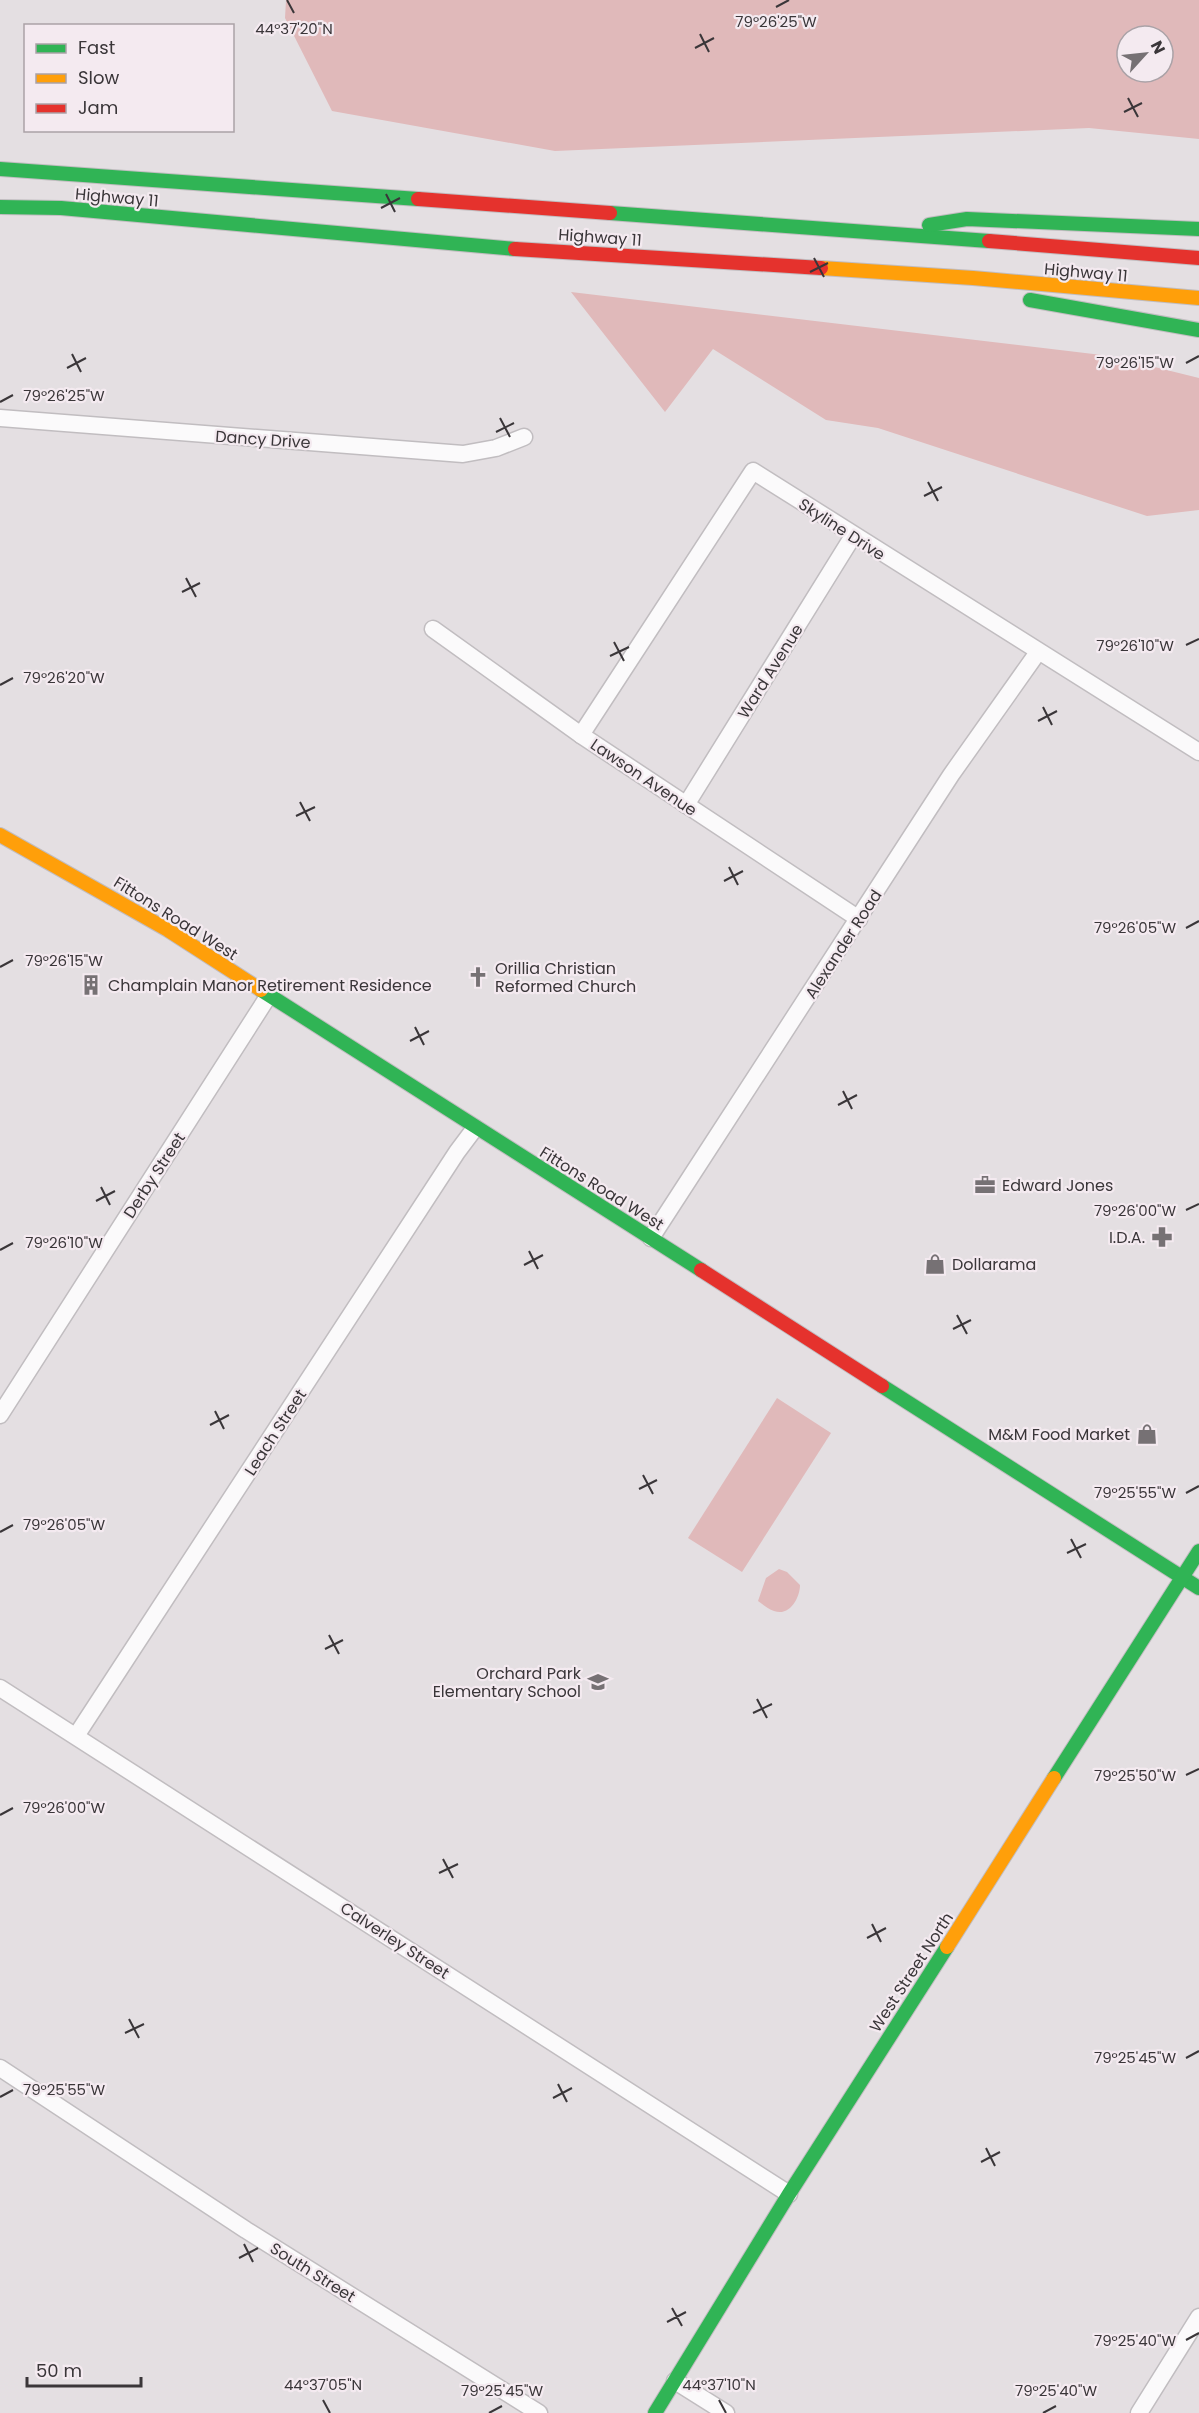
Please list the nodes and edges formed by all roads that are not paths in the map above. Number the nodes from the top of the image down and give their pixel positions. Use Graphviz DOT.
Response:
graph roads {
  1 [pos="0,169"];
  2 [pos="0,207"];
  3 [pos="1199,229"];
  4 [pos="884,233"];
  5 [pos="1199,258"];
  6 [pos="973,278"];
  7 [pos="1199,298"];
  8 [pos="1199,330"];
  9 [pos="0,418"];
  10 [pos="524,437"];
  11 [pos="853,536"];
  12 [pos="433,628"];
  13 [pos="1038,652"];
  14 [pos="581,735"];
  15 [pos="1199,752"];
  16 [pos="686,805"];
  17 [pos="0,835"];
  18 [pos="859,920"];
  19 [pos="268,995"];
  20 [pos="475,1128"];
  21 [pos="651,1238"];
  22 [pos="0,1415"];
  23 [pos="1199,1551"];
  24 [pos="1181,1578"];
  25 [pos="1199,1588"];
  26 [pos="0,1688"];
  27 [pos="76,1736"];
  28 [pos="1,2072"];
  29 [pos="789,2194"];
  30 [pos="1199,2317"];
  31 [pos="675,2381"];
  32 [pos="538,2413"];
  33 [pos="655,2413"];
  34 [pos="726,2413"];
  35 [pos="1139,2413"];
  1 -- 4 [label="main road, Highway 11"];
  2 -- 6 [label="main road, Highway 11"];
  3 -- 4 [label="main road"];
  4 -- 5 [label="main road, Highway 11"];
  6 -- 7 [label="main road, Highway 11"];
  6 -- 8 [label="main road"];
  9 -- 10 [label="street, Dancy Drive"];
  11 -- 13 [label="street, Skyline Drive"];
  11 -- 14 [label="street, Skyline Drive"];
  11 -- 16 [label="street, Ward Avenue"];
  12 -- 14 [label="street, Lawson Avenue"];
  13 -- 15 [label="street, Skyline Drive"];
  13 -- 18 [label="street, Alexander Road"];
  14 -- 16 [label="street, Lawson Avenue"];
  16 -- 18 [label="street, Lawson Avenue"];
  17 -- 19 [label="main road, Fittons Road West"];
  18 -- 21 [label="street, Alexander Road"];
  19 -- 20 [label="main road, Fittons Road West"];
  19 -- 22 [label="street, Derby Street"];
  20 -- 21 [label="main road, Fittons Road West"];
  20 -- 27 [label="street, Leach Street"];
  21 -- 24 [label="main road, Fittons Road West"];
  23 -- 24 [label="main road, West Street North"];
  24 -- 25 [label="main road, Fittons Road West"];
  24 -- 29 [label="main road, West Street North"];
  26 -- 27 [label="street, Calverley Street"];
  27 -- 29 [label="street, Calverley Street"];
  28 -- 32 [label="street, South Street"];
  29 -- 31 [label="main road, West Street North"];
  30 -- 35 [label="street"];
  31 -- 33 [label="main road, West Street North"];
  31 -- 34 [label="street"];
}
